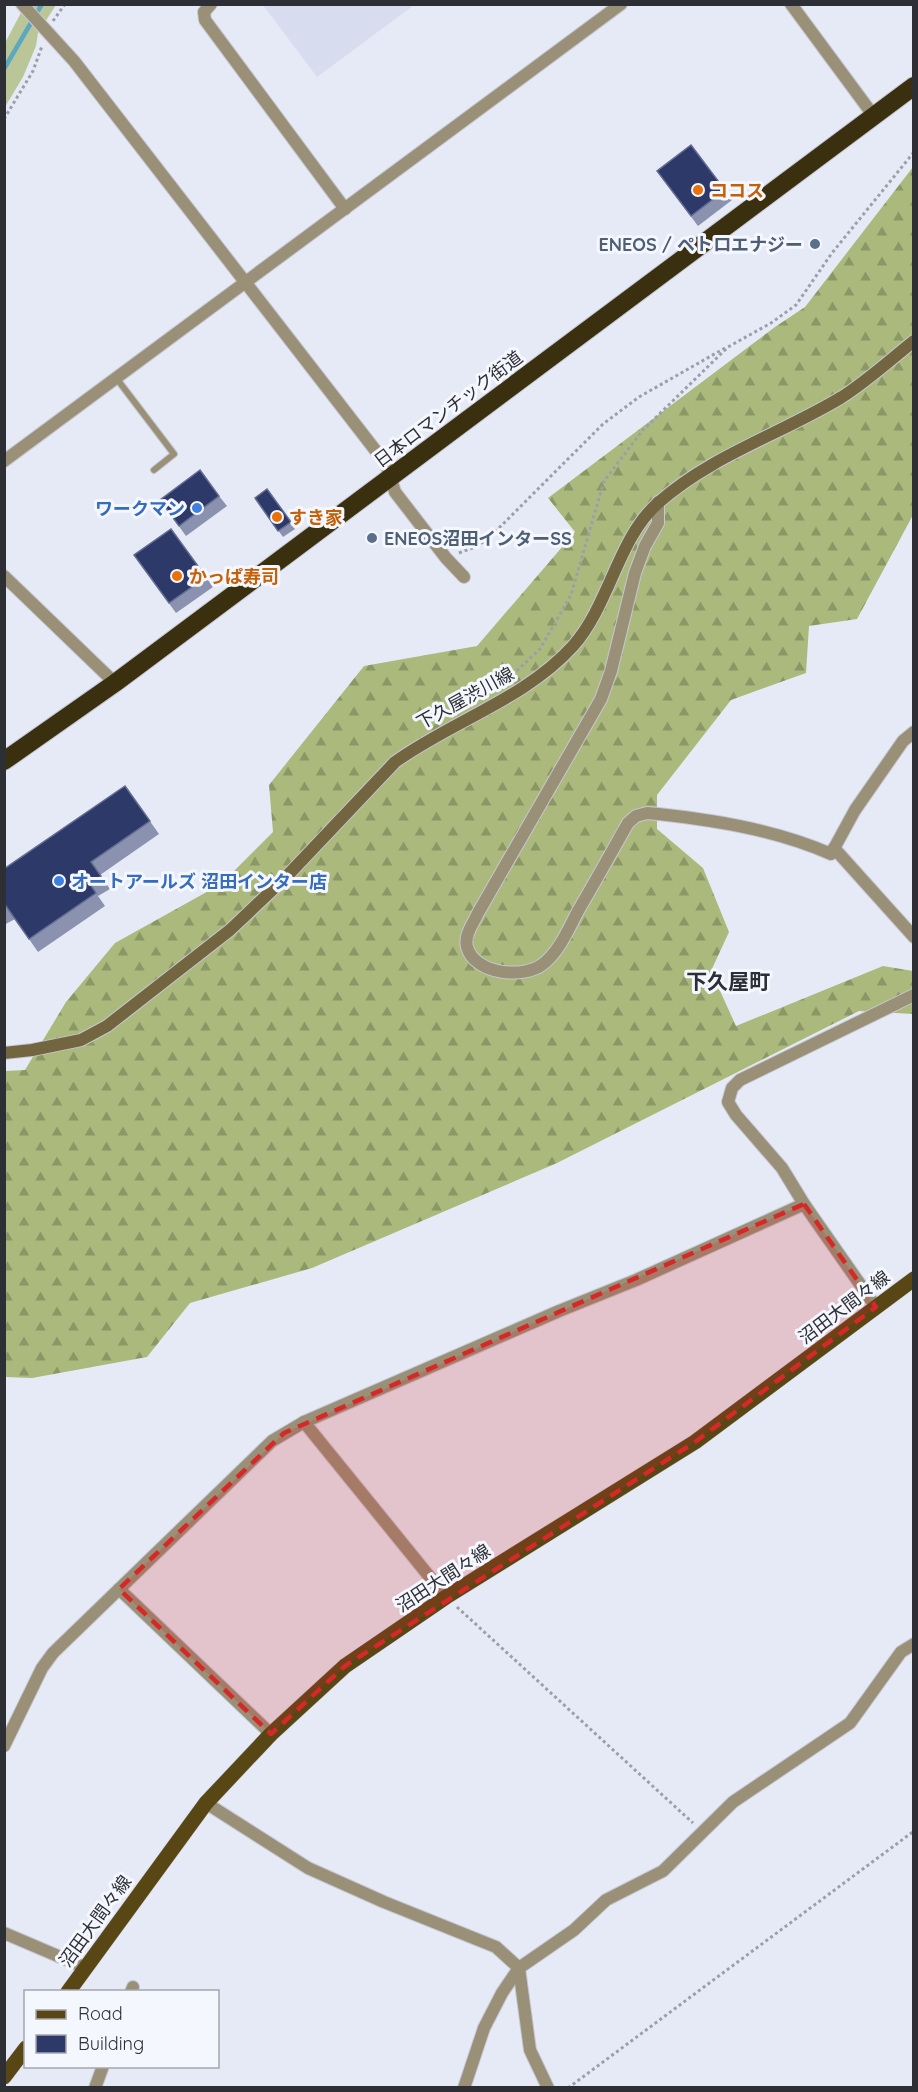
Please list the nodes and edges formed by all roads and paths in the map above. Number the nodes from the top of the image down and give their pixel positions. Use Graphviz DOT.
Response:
graph roads {
  1 [pos="65,4"];
  2 [pos="211,4"];
  3 [pos="621,4"];
  4 [pos="791,4"];
  5 [pos="25,7"];
  6 [pos="46,30"];
  7 [pos="914,86"];
  8 [pos="873,115"];
  9 [pos="4,118"];
  10 [pos="914,152"];
  11 [pos="345,209"];
  12 [pos="246,283"];
  13 [pos="914,341"];
  14 [pos="728,346"];
  15 [pos="117,379"];
  16 [pos="4,461"];
  17 [pos="154,470"];
  18 [pos="391,477"];
  19 [pos="658,502"];
  20 [pos="446,558"];
  21 [pos="4,576"];
  22 [pos="464,577"];
  23 [pos="506,681"];
  24 [pos="115,683"];
  25 [pos="914,732"];
  26 [pos="4,761"];
  27 [pos="834,848"];
  28 [pos="914,937"];
  29 [pos="914,995"];
  30 [pos="4,1053"];
  31 [pos="804,1204"];
  32 [pos="914,1279"];
  33 [pos="876,1307"];
  34 [pos="304,1422"];
  35 [pos="119,1589"];
  36 [pos="446,1597"];
  37 [pos="914,1644"];
  38 [pos="271,1734"];
  39 [pos="4,1746"];
  40 [pos="206,1803"];
  41 [pos="914,1831"];
  42 [pos="702,1832"];
  43 [pos="4,1933"];
  44 [pos="86,1968"];
  45 [pos="519,1968"];
  46 [pos="70,1990"];
  47 [pos="24,2051"];
  48 [pos="103,2068"];
  49 [pos="4,2077"];
  50 [pos="95,2088"];
  51 [pos="464,2088"];
  52 [pos="548,2088"];
  53 [pos="568,2088"];
  1 -- 6 [label="path"];
  2 -- 11 [label="street"];
  3 -- 11 [label="street"];
  4 -- 8 [label="street"];
  5 -- 6 [label="street"];
  6 -- 9 [label="path"];
  6 -- 12 [label="street"];
  7 -- 8 [label="highway, 日本ロマンチック街道"];
  8 -- 18 [label="highway, 日本ロマンチック街道"];
  10 -- 14 [label="path"];
  11 -- 12 [label="street"];
  12 -- 15 [label="street"];
  12 -- 18 [label="street"];
  13 -- 19 [label="main road, 下久屋渋川線"];
  14 -- 20 [label="path"];
  14 -- 23 [label="path"];
  15 -- 16 [label="street"];
  15 -- 17 [label="lane"];
  18 -- 20 [label="street"];
  18 -- 24 [label="highway, 日本ロマンチック街道"];
  19 -- 27 [label="street"];
  19 -- 30 [label="main road, 下久屋渋川線"];
  20 -- 22 [label="street"];
  21 -- 24 [label="street"];
  24 -- 26 [label="highway, 日本ロマンチック街道"];
  25 -- 27 [label="street"];
  27 -- 28 [label="street"];
  29 -- 31 [label="street"];
  31 -- 33 [label="street"];
  31 -- 34 [label="street"];
  32 -- 33 [label="main road, 沼田大間々線"];
  33 -- 36 [label="main road, 沼田大間々線"];
  34 -- 35 [label="street"];
  34 -- 36 [label="street"];
  35 -- 38 [label="street"];
  35 -- 39 [label="street"];
  36 -- 38 [label="main road, 沼田大間々線"];
  36 -- 42 [label="path"];
  37 -- 42 [label="street"];
  38 -- 40 [label="main road, 沼田大間々線"];
  40 -- 44 [label="main road, 沼田大間々線"];
  40 -- 45 [label="street"];
  41 -- 53 [label="path"];
  42 -- 45 [label="street"];
  43 -- 44 [label="street"];
  44 -- 46 [label="main road, 沼田大間々線"];
  45 -- 51 [label="street"];
  45 -- 52 [label="street"];
  47 -- 49 [label="main road"];
  48 -- 50 [label="street"];
}
